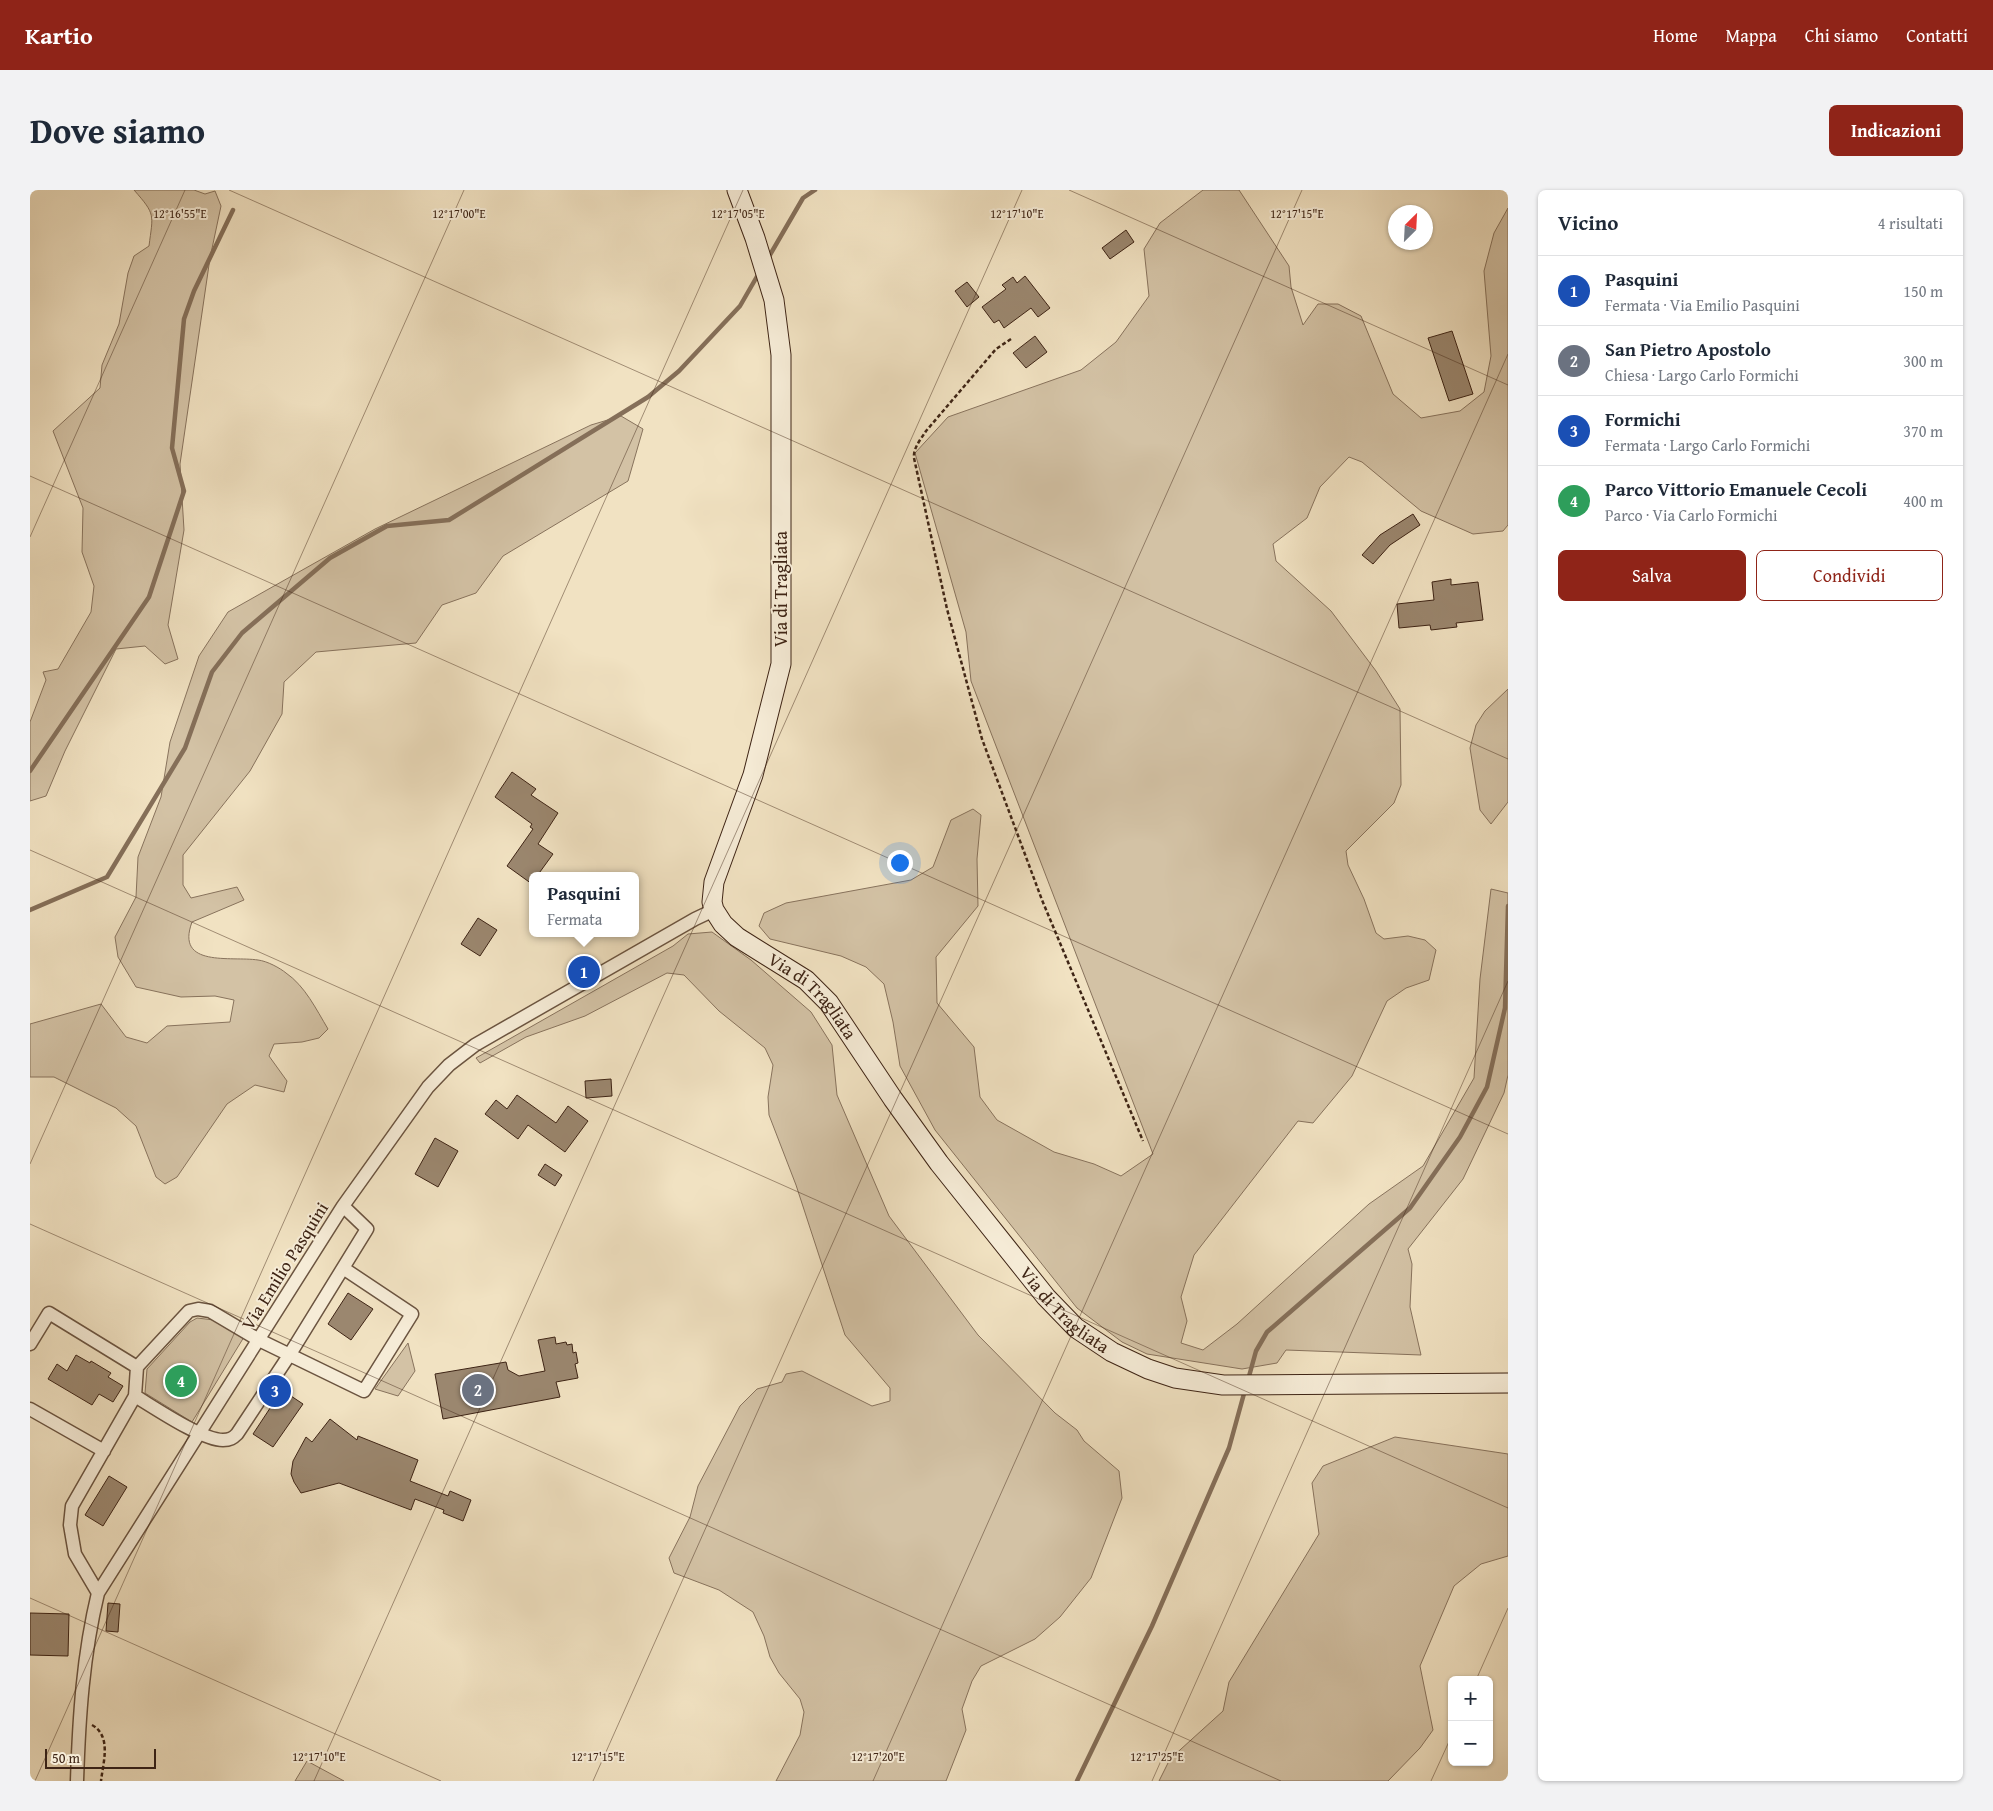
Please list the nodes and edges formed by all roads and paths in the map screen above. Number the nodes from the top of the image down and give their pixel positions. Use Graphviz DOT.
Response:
graph roads {
  1 [pos="741,192"];
  2 [pos="1011,340"];
  3 [pos="714,910"];
  4 [pos="1143,1141"];
  5 [pos="343,1206"];
  6 [pos="343,1268"];
  7 [pos="259,1340"];
  8 [pos="30,1344"];
  9 [pos="290,1354"];
  10 [pos="137,1367"];
  11 [pos="1508,1383"];
  12 [pos="135,1396"];
  13 [pos="30,1409"];
  14 [pos="199,1433"];
  15 [pos="104,1451"];
  16 [pos="98,1593"];
  17 [pos="79,1721"];
  18 [pos="77,1781"];
  19 [pos="101,1781"];
  1 -- 3 [label="street, Via di Tragliata"];
  2 -- 4 [label="path"];
  3 -- 5 [label="street, Via Emilio Pasquini"];
  3 -- 11 [label="street, Via di Tragliata"];
  5 -- 6 [label="street"];
  5 -- 7 [label="street, Via Emilio Pasquini"];
  6 -- 9 [label="street"];
  6 -- 9 [label="street"];
  7 -- 9 [label="street"];
  7 -- 10 [label="street"];
  7 -- 14 [label="street, Via Emilio Pasquini"];
  8 -- 10 [label="street"];
  9 -- 14 [label="street"];
  10 -- 12 [label="street"];
  12 -- 14 [label="street"];
  12 -- 15 [label="street"];
  13 -- 15 [label="street"];
  14 -- 16 [label="street, Via Emilio Pasquini"];
  15 -- 16 [label="street"];
  16 -- 17 [label="street, Via Emilio Pasquini"];
  17 -- 18 [label="street, Via Emilio Pasquini"];
  17 -- 19 [label="path"];
}
